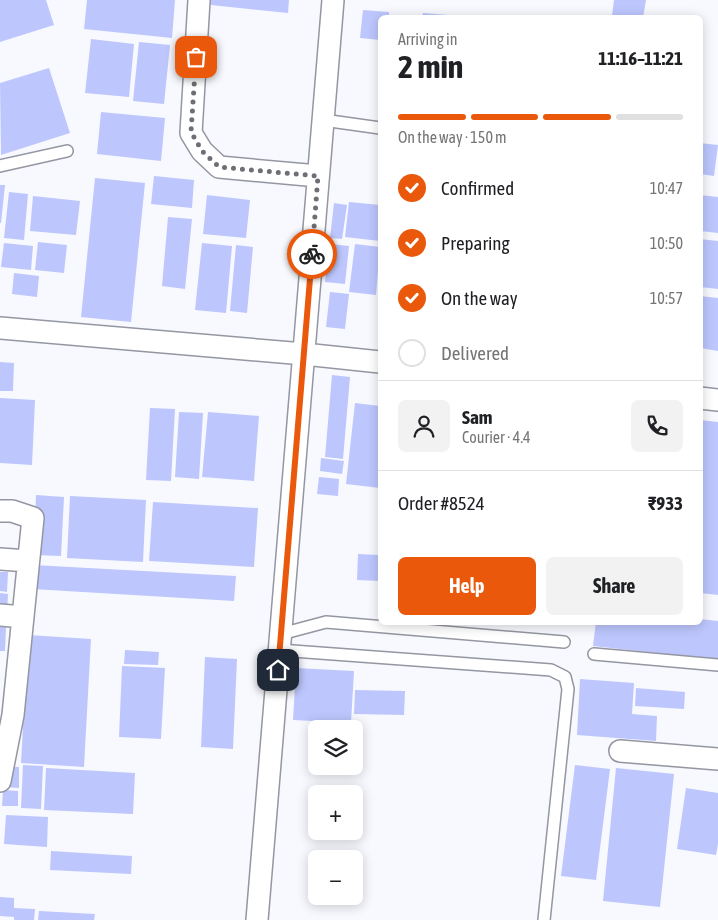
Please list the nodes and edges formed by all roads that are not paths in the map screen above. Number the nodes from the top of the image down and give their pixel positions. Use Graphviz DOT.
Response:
graph roads {
  1 [pos="199,0"];
  2 [pos="332,0"];
  3 [pos="323,120"];
  4 [pos="378,128"];
  5 [pos="67,150"];
  6 [pos="0,166"];
  7 [pos="318,176"];
  8 [pos="0,328"];
  9 [pos="304,354"];
  10 [pos="378,362"];
  11 [pos="703,398"];
  12 [pos="718,400"];
  13 [pos="0,511"];
  14 [pos="0,559"];
  15 [pos="28,561"];
  16 [pos="0,615"];
  17 [pos="23,617"];
  18 [pos="280,642"];
  19 [pos="564,642"];
  20 [pos="10,653"];
  21 [pos="594,654"];
  22 [pos="718,665"];
  23 [pos="6,715"];
  24 [pos="620,751"];
  25 [pos="718,759"];
  26 [pos="0,781"];
  27 [pos="257,920"];
  28 [pos="544,920"];
  1 -- 7 [label="street"];
  2 -- 3 [label="street"];
  3 -- 4 [label="lane"];
  3 -- 7 [label="street"];
  5 -- 6 [label="lane"];
  7 -- 9 [label="street"];
  8 -- 9 [label="street"];
  9 -- 10 [label="street"];
  9 -- 18 [label="street"];
  11 -- 12 [label="street"];
  13 -- 15 [label="street"];
  14 -- 15 [label="street"];
  15 -- 17 [label="street"];
  16 -- 17 [label="street"];
  17 -- 20 [label="street"];
  18 -- 19 [label="lane"];
  18 -- 27 [label="street"];
  18 -- 28 [label="lane"];
  20 -- 23 [label="street"];
  21 -- 22 [label="lane"];
  23 -- 26 [label="street"];
  24 -- 25 [label="street"];
}
